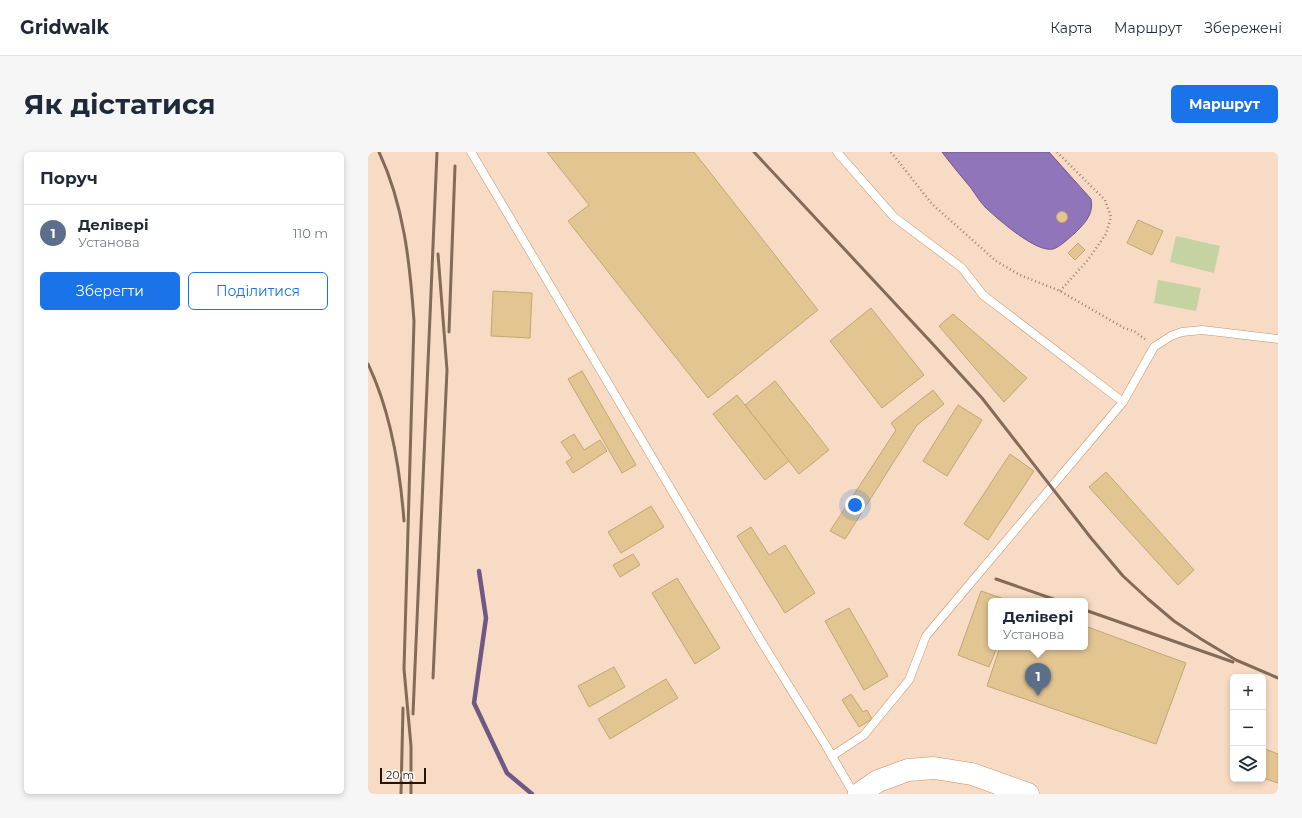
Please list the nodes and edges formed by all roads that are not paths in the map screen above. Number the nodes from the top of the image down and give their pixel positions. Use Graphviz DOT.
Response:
graph roads {
  1 [pos="471,152"];
  2 [pos="837,152"];
  3 [pos="1278,339"];
  4 [pos="1123,402"];
  5 [pos="832,756"];
  6 [pos="854,794"];
  7 [pos="859,794"];
  8 [pos="1028,794"];
  1 -- 5 [label="lane"];
  2 -- 4 [label="lane"];
  3 -- 4 [label="lane"];
  4 -- 5 [label="lane"];
  5 -- 6 [label="lane"];
  7 -- 8 [label="main road"];
}
